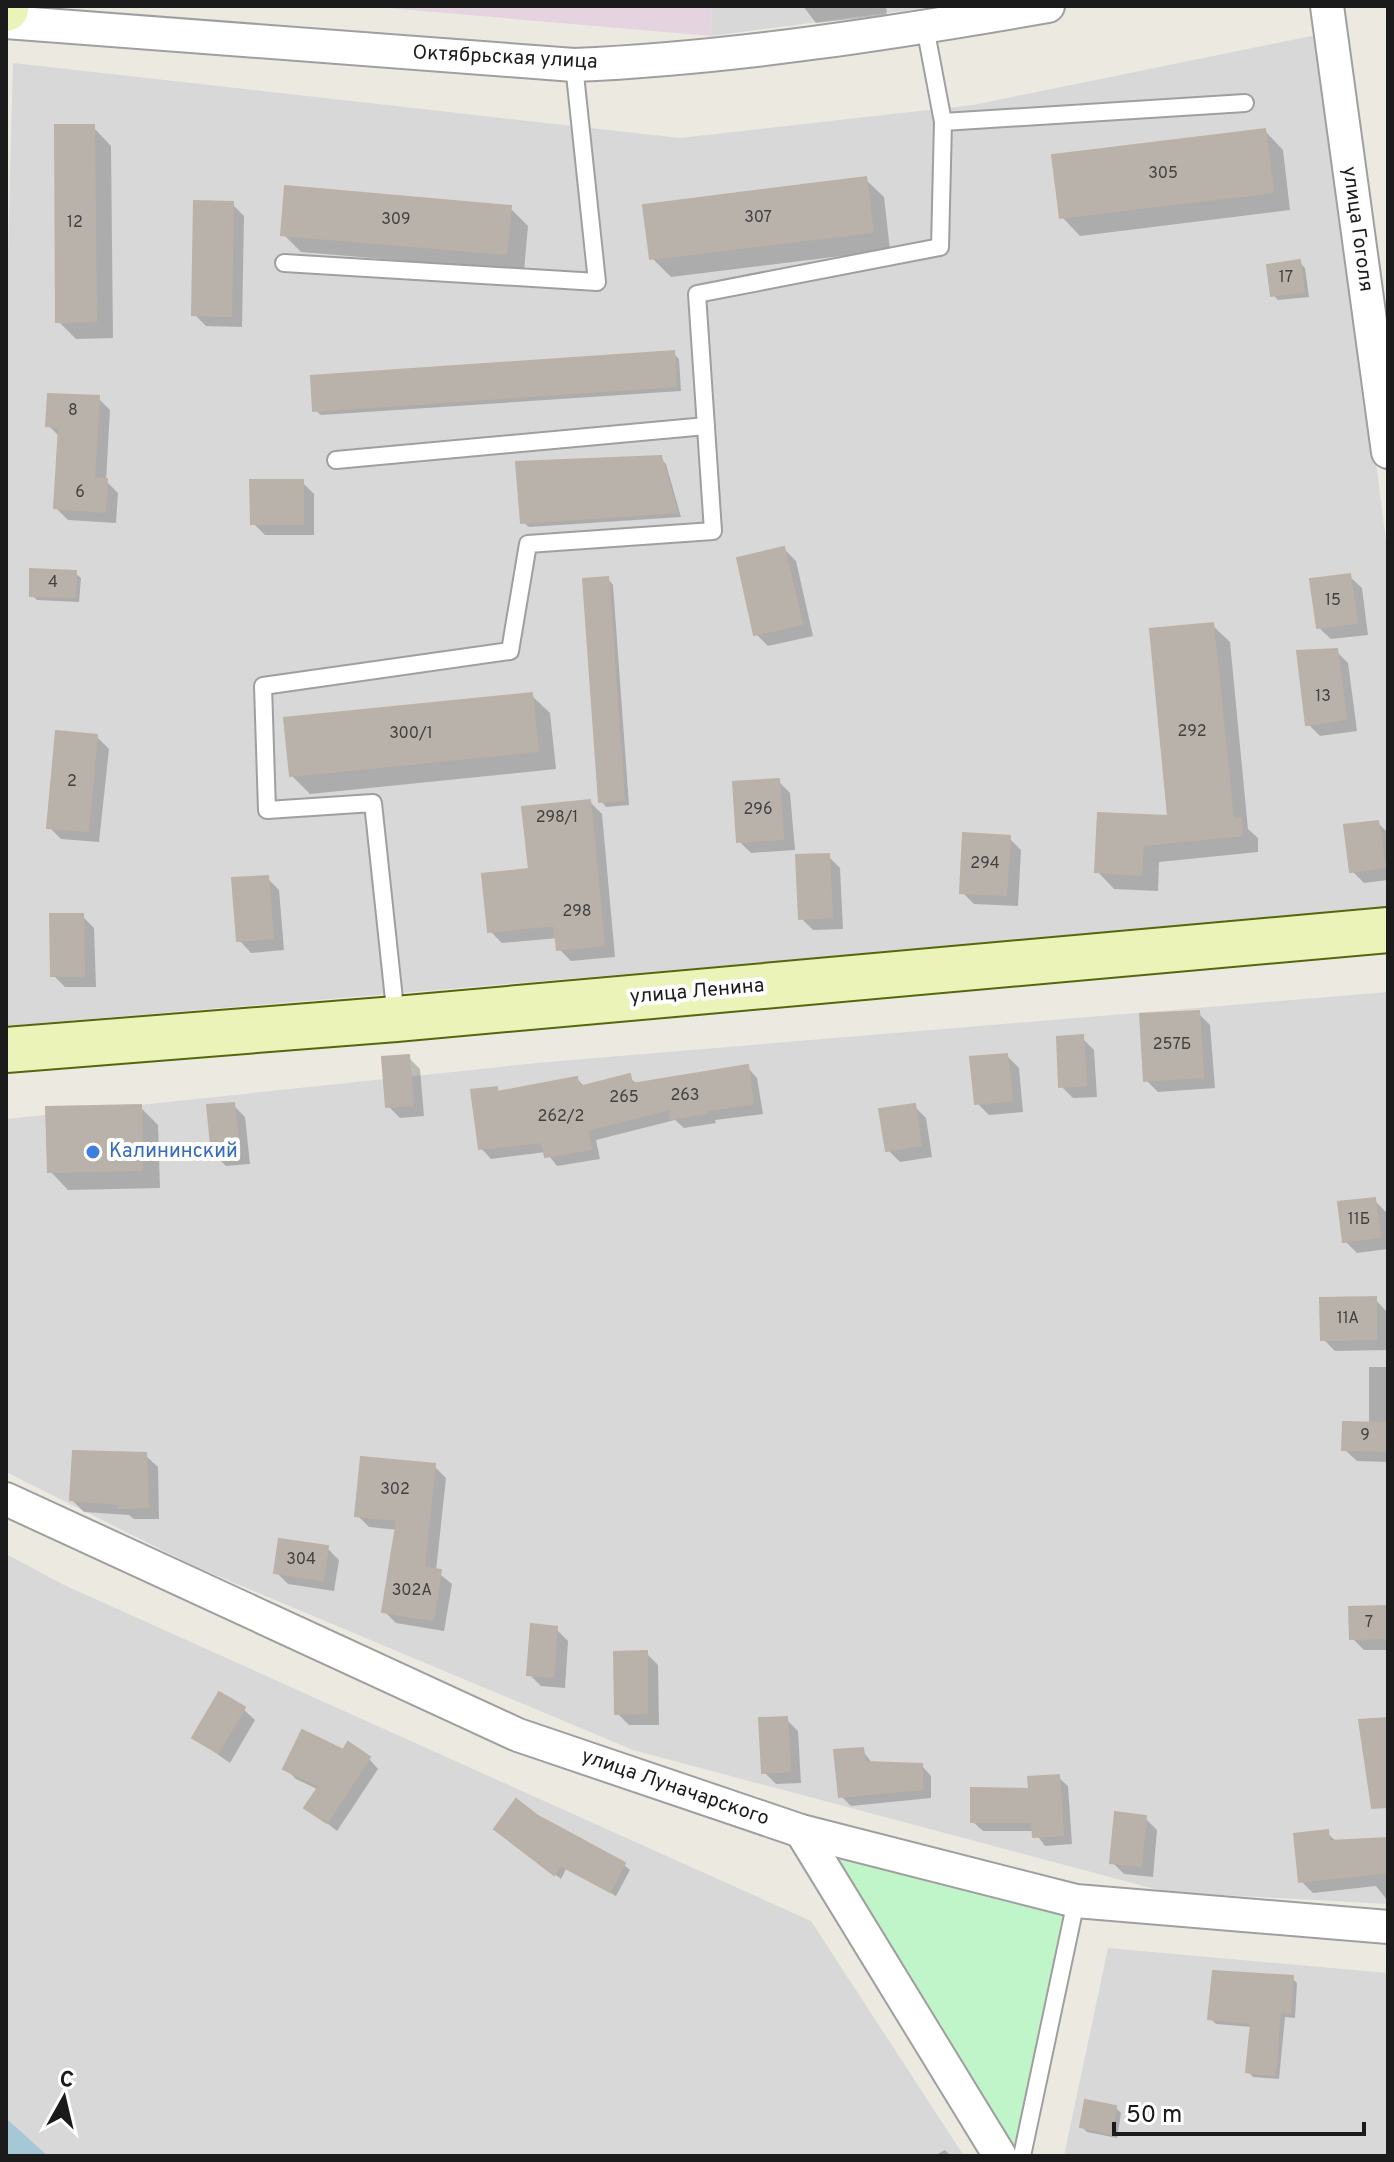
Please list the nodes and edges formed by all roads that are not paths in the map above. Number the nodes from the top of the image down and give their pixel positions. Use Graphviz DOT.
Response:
graph roads {
  1 [pos="1048,6"];
  2 [pos="1327,6"];
  3 [pos="6,22"];
  4 [pos="925,27"];
  5 [pos="574,65"];
  6 [pos="1245,103"];
  7 [pos="943,122"];
  8 [pos="284,263"];
  9 [pos="706,426"];
  10 [pos="1388,452"];
  11 [pos="336,460"];
  12 [pos="1388,930"];
  13 [pos="396,1019"];
  14 [pos="6,1050"];
  15 [pos="6,1499"];
  16 [pos="801,1831"];
  17 [pos="1076,1901"];
  18 [pos="1388,1927"];
  19 [pos="1000,2156"];
  20 [pos="1022,2156"];
  1 -- 4 [label="street, Октябрьская улица"];
  2 -- 10 [label="street, улица Гоголя"];
  3 -- 5 [label="street, Октябрьская улица"];
  4 -- 5 [label="street, Октябрьская улица"];
  4 -- 7 [label="lane"];
  5 -- 8 [label="lane"];
  6 -- 7 [label="lane"];
  7 -- 9 [label="lane"];
  9 -- 11 [label="lane"];
  9 -- 13 [label="lane"];
  12 -- 13 [label="street, улица Ленина"];
  13 -- 14 [label="street, улица Ленина"];
  15 -- 16 [label="street, улица Луначарского"];
  16 -- 17 [label="street, улица Луначарского"];
  16 -- 19 [label="street"];
  17 -- 18 [label="street, улица Луначарского"];
  17 -- 20 [label="lane"];
}
